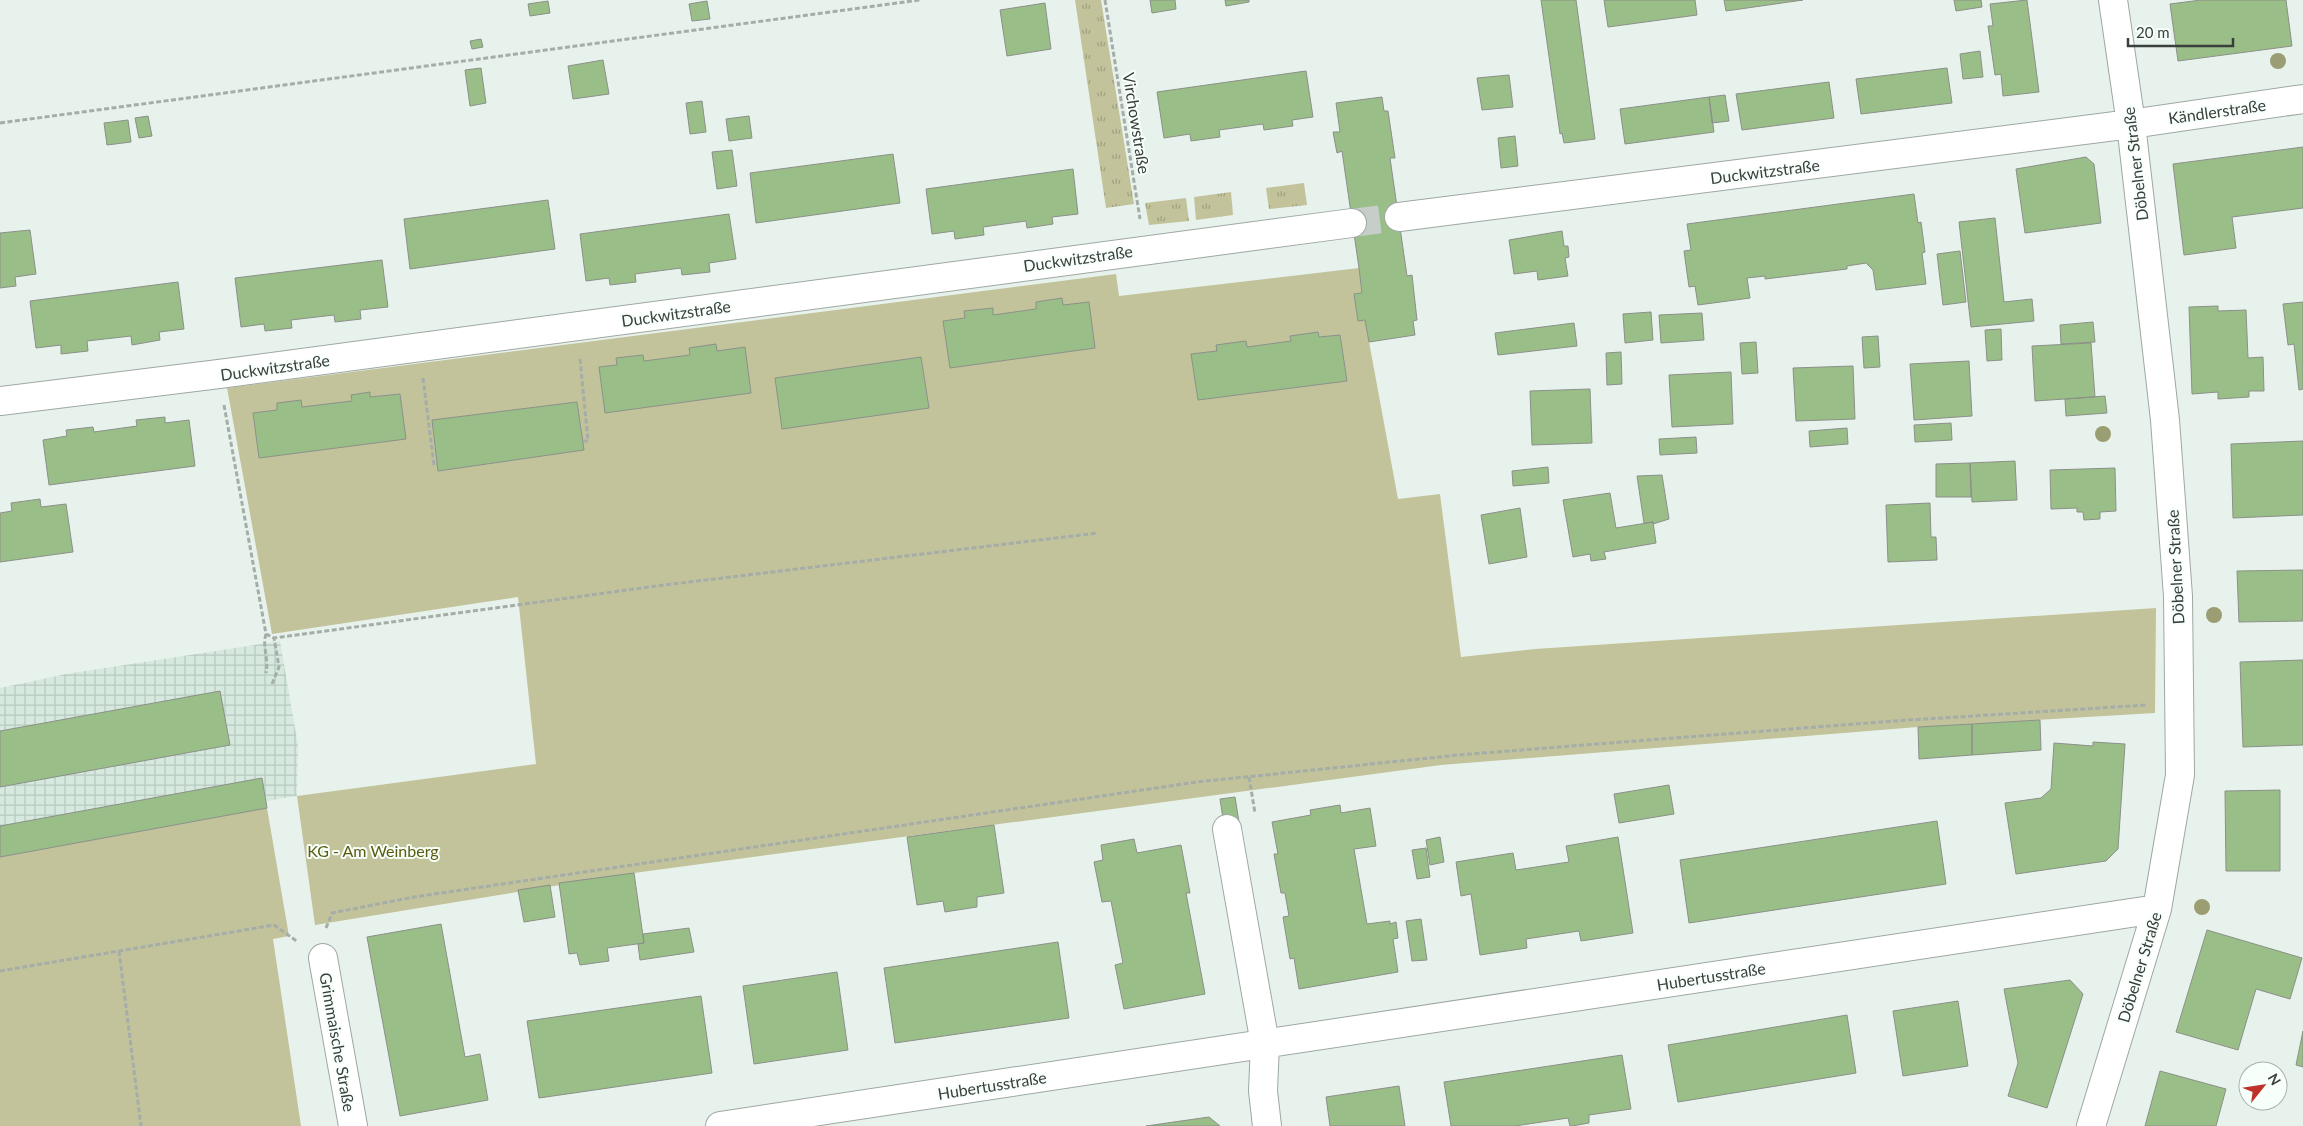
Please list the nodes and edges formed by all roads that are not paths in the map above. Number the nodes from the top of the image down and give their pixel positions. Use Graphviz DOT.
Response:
graph roads {
  1 [pos="2113,0"];
  2 [pos="2303,99"];
  3 [pos="2131,124"];
  4 [pos="1399,217"];
  5 [pos="1352,223"];
  6 [pos="0,401"];
  7 [pos="1227,829"];
  8 [pos="2157,909"];
  9 [pos="314,953"];
  10 [pos="1265,1044"];
  11 [pos="353,1126"];
  12 [pos="720,1126"];
  13 [pos="1266,1126"];
  14 [pos="2090,1126"];
  1 -- 3 [label="street, Döbelner Straße"];
  2 -- 3 [label="street, Kändlerstraße"];
  3 -- 4 [label="street, Duckwitzstraße"];
  3 -- 8 [label="street, Döbelner Straße"];
  5 -- 6 [label="street, Duckwitzstraße"];
  7 -- 10 [label="street"];
  8 -- 10 [label="street, Hubertusstraße"];
  8 -- 14 [label="street, Döbelner Straße"];
  9 -- 11 [label="street, Grimmaische Straße"];
  10 -- 12 [label="street, Hubertusstraße"];
  10 -- 13 [label="street"];
}
